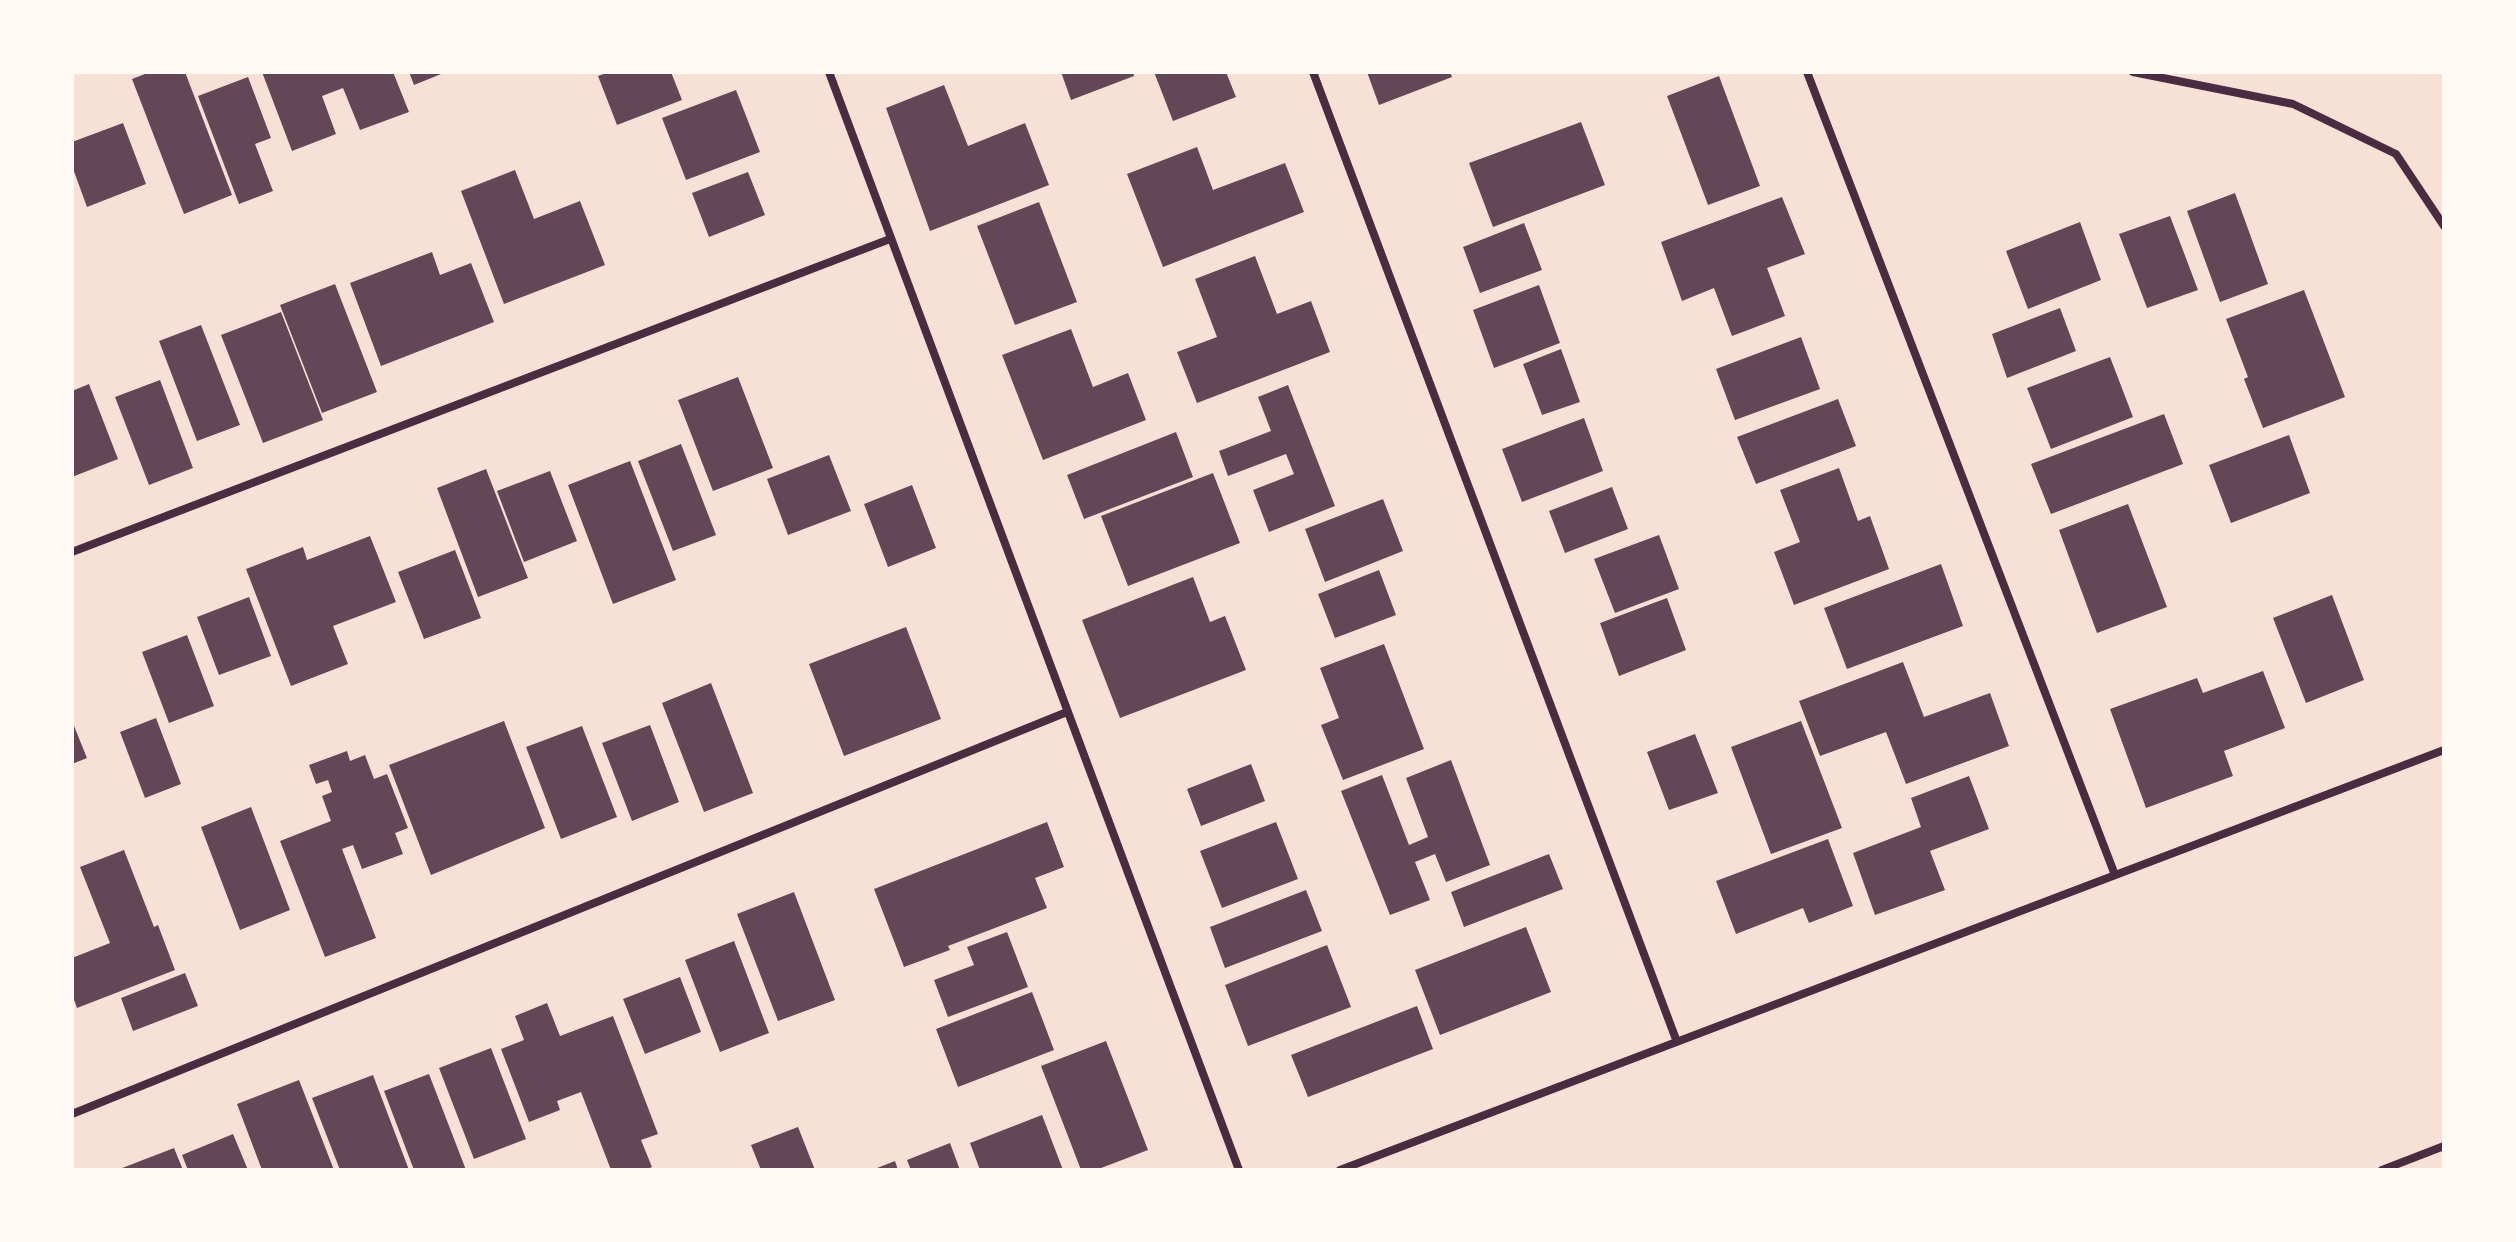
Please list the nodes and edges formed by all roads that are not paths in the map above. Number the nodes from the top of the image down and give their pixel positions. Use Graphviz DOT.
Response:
graph roads {
  1 [pos="829,72"];
  2 [pos="1313,72"];
  3 [pos="1807,72"];
  4 [pos="2133,72"];
  5 [pos="2444,226"];
  6 [pos="890,239"];
  7 [pos="72,552"];
  8 [pos="1067,712"];
  9 [pos="2444,750"];
  10 [pos="2115,875"];
  11 [pos="1677,1042"];
  12 [pos="72,1114"];
  13 [pos="2444,1146"];
  14 [pos="1239,1170"];
  15 [pos="1340,1170"];
  16 [pos="2382,1170"];
  1 -- 6 [label="street"];
  2 -- 11 [label="street"];
  3 -- 10 [label="street"];
  4 -- 5 [label="street"];
  6 -- 7 [label="street"];
  6 -- 8 [label="street"];
  8 -- 12 [label="street"];
  8 -- 14 [label="street"];
  9 -- 10 [label="street"];
  10 -- 11 [label="street"];
  11 -- 15 [label="street"];
  13 -- 16 [label="street"];
}
